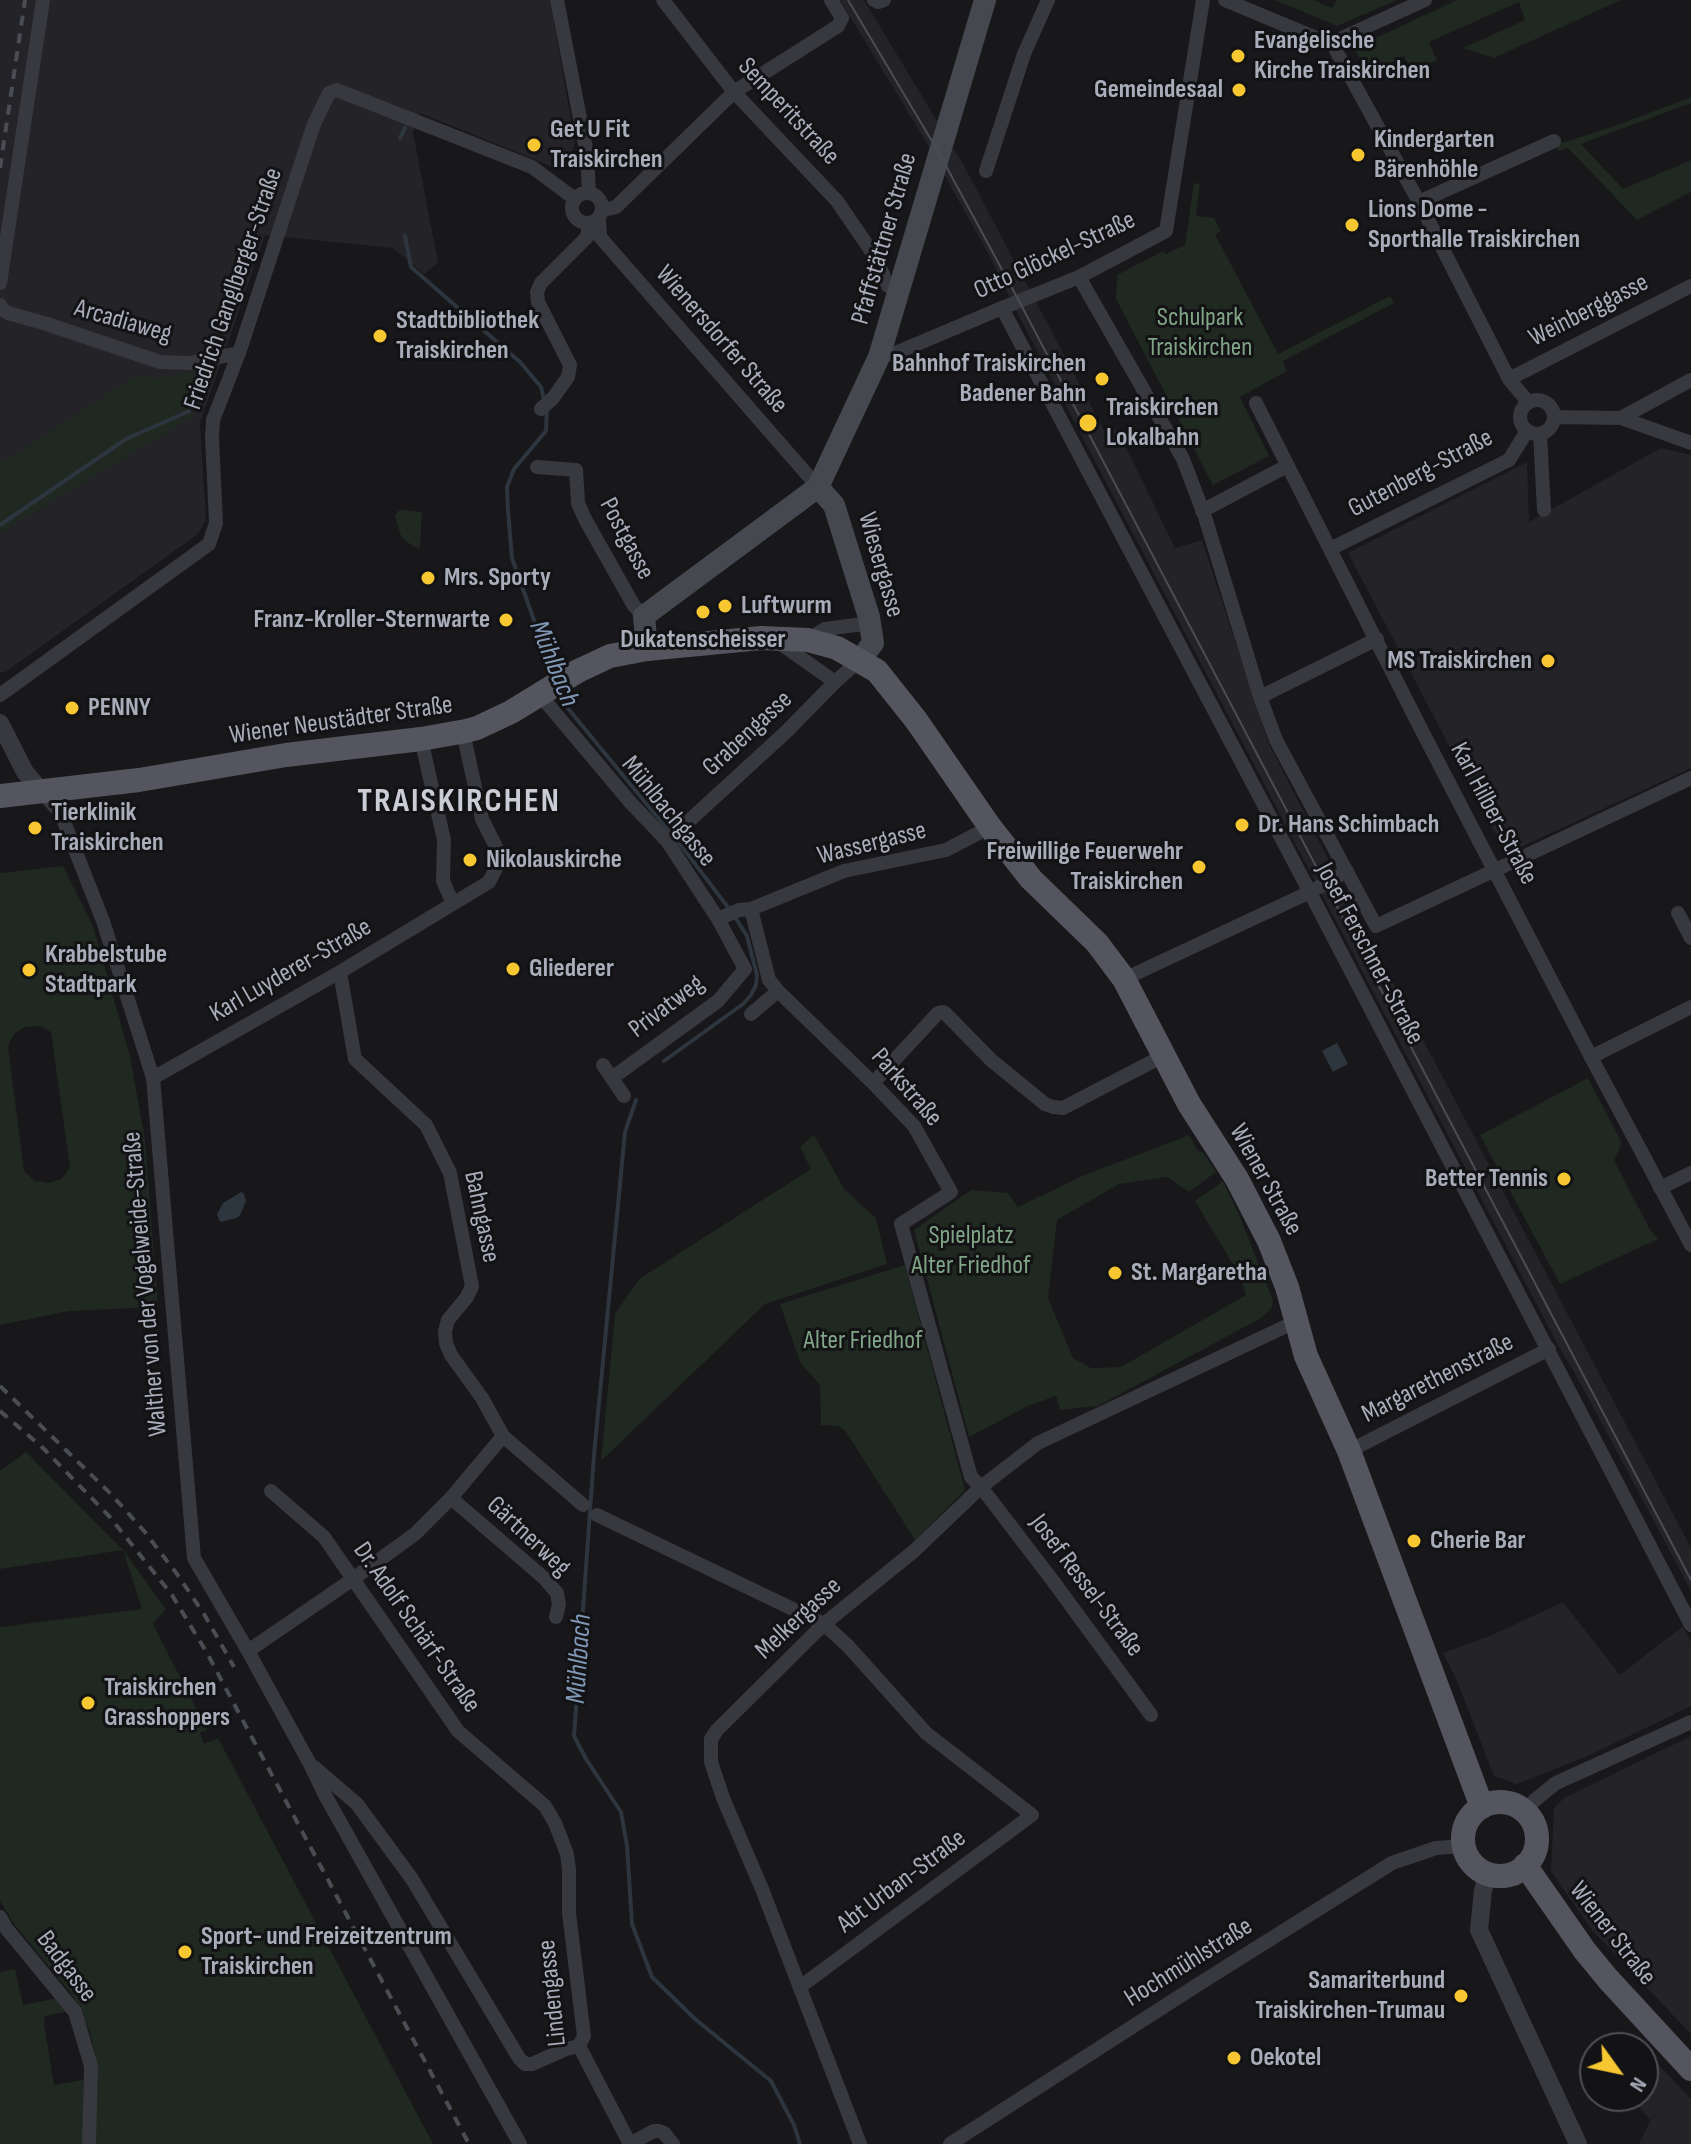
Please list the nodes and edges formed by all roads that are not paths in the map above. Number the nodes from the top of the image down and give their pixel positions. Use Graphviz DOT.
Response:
graph roads {
  1 [pos="43,0"];
  2 [pos="557,0"];
  3 [pos="663,0"];
  4 [pos="831,0"];
  5 [pos="874,0"];
  6 [pos="884,0"];
  7 [pos="985,0"];
  8 [pos="1048,0"];
  9 [pos="1203,0"];
  10 [pos="1225,0"];
  11 [pos="1425,0"];
  12 [pos="1333,45"];
  13 [pos="734,92"];
  14 [pos="1554,141"];
  15 [pos="986,171"];
  16 [pos="582,196"];
  17 [pos="1419,202"];
  18 [pos="597,218"];
  19 [pos="876,258"];
  20 [pos="907,266"];
  21 [pos="1079,277"];
  22 [pos="0,283"];
  23 [pos="1691,286"];
  24 [pos="900,289"];
  25 [pos="0,305"];
  26 [pos="1002,308"];
  27 [pos="239,353"];
  28 [pos="879,357"];
  29 [pos="1509,379"];
  30 [pos="1691,380"];
  31 [pos="1528,402"];
  32 [pos="1256,403"];
  33 [pos="541,409"];
  34 [pos="1554,417"];
  35 [pos="1621,418"];
  36 [pos="1533,432"];
  37 [pos="1691,443"];
  38 [pos="1287,466"];
  39 [pos="537,467"];
  40 [pos="818,487"];
  41 [pos="1544,510"];
  42 [pos="1202,511"];
  43 [pos="1330,549"];
  44 [pos="644,616"];
  45 [pos="871,623"];
  46 [pos="773,639"];
  47 [pos="1377,639"];
  48 [pos="808,640"];
  49 [pos="647,649"];
  50 [pos="860,660"];
  51 [pos="835,682"];
  52 [pos="550,688"];
  53 [pos="0,695"];
  54 [pos="1260,697"];
  55 [pos="0,723"];
  56 [pos="464,741"];
  57 [pos="423,751"];
  58 [pos="1691,778"];
  59 [pos="42,792"];
  60 [pos="0,796"];
  61 [pos="990,827"];
  62 [pos="672,837"];
  63 [pos="1495,869"];
  64 [pos="1347,871"];
  65 [pos="1310,892"];
  66 [pos="453,904"];
  67 [pos="734,913"];
  68 [pos="1678,913"];
  69 [pos="1691,938"];
  70 [pos="745,969"];
  71 [pos="340,972"];
  72 [pos="1124,979"];
  73 [pos="778,991"];
  74 [pos="1691,1007"];
  75 [pos="751,1014"];
  76 [pos="1163,1056"];
  77 [pos="1591,1057"];
  78 [pos="153,1078"];
  79 [pos="873,1083"];
  80 [pos="624,1096"];
  81 [pos="1691,1173"];
  82 [pos="1660,1188"];
  83 [pos="1691,1245"];
  84 [pos="1295,1322"];
  85 [pos="1549,1349"];
  86 [pos="503,1436"];
  87 [pos="1349,1451"];
  88 [pos="981,1487"];
  89 [pos="271,1491"];
  90 [pos="451,1498"];
  91 [pos="583,1505"];
  92 [pos="597,1515"];
  93 [pos="353,1579"];
  94 [pos="556,1617"];
  95 [pos="824,1624"];
  96 [pos="1691,1625"];
  97 [pos="248,1651"];
  98 [pos="1151,1715"];
  99 [pos="1691,1722"];
  100 [pos="310,1764"];
  101 [pos="1482,1807"];
  102 [pos="1523,1812"];
  103 [pos="1463,1846"];
  104 [pos="1525,1865"];
  105 [pos="569,1870"];
  106 [pos="1488,1874"];
  107 [pos="0,1917"];
  108 [pos="800,1987"];
  109 [pos="579,2046"];
  110 [pos="1691,2069"];
  111 [pos="89,2144"];
  112 [pos="520,2144"];
  113 [pos="630,2144"];
  114 [pos="673,2144"];
  115 [pos="860,2144"];
  116 [pos="950,2144"];
  117 [pos="1578,2144"];
  1 -- 22 [label="street"];
  2 -- 16 [label="street"];
  3 -- 13 [label="street, Semperitstraße"];
  4 -- 13 [label="street"];
  5 -- 6 [label="street"];
  7 -- 20 [label="main road, Pfaffstättner Straße"];
  8 -- 15 [label="street"];
  9 -- 21 [label="street, Otto Glöckel-Straße"];
  10 -- 12 [label="street"];
  11 -- 12 [label="street"];
  12 -- 17 [label="street"];
  13 -- 18 [label="street"];
  13 -- 19 [label="street, Semperitstraße"];
  14 -- 17 [label="street"];
  16 -- 18 [label="street"];
  16 -- 18 [label="street"];
  16 -- 27 [label="street, Friedrich Ganglberger-Straße"];
  17 -- 29 [label="street"];
  18 -- 33 [label="street"];
  18 -- 40 [label="street, Wienersdorfer Straße"];
  19 -- 20 [label="street"];
  19 -- 24 [label="street, Semperitstraße"];
  20 -- 24 [label="main road, Pfaffstättner Straße"];
  21 -- 26 [label="street, Otto Glöckel-Straße"];
  21 -- 42 [label="street, Josef Ferschner-Straße"];
  23 -- 29 [label="street, Weinberggasse"];
  24 -- 28 [label="main road, Pfaffstättner Straße"];
  25 -- 27 [label="street, Arcadiaweg"];
  26 -- 28 [label="street, Otto Glöckel-Straße"];
  26 -- 65 [label="street, Josef Ferschner-Straße"];
  27 -- 53 [label="street, Friedrich Ganglberger-Straße"];
  28 -- 40 [label="main road, Pfaffstättner Straße"];
  29 -- 31 [label="street"];
  30 -- 35 [label="street"];
  31 -- 34 [label="street"];
  31 -- 36 [label="street"];
  32 -- 38 [label="street, Karl Hilber-Straße"];
  34 -- 35 [label="street"];
  34 -- 36 [label="street"];
  35 -- 37 [label="street"];
  36 -- 41 [label="street"];
  36 -- 43 [label="street, Gutenberg-Straße"];
  38 -- 42 [label="street"];
  38 -- 43 [label="street, Karl Hilber-Straße"];
  39 -- 44 [label="street, Postgasse"];
  40 -- 44 [label="main road"];
  40 -- 45 [label="main road, Wiesergasse"];
  42 -- 54 [label="street, Josef Ferschner-Straße"];
  43 -- 47 [label="street, Karl Hilber-Straße"];
  44 -- 49 [label="main road"];
  45 -- 48 [label="street"];
  45 -- 50 [label="main road, Wiesergasse"];
  46 -- 48 [label="main road, Wiener Neustädter Straße"];
  46 -- 49 [label="main road, Wiener Neustädter Straße"];
  46 -- 51 [label="street"];
  47 -- 54 [label="street"];
  47 -- 63 [label="street, Karl Hilber-Straße"];
  48 -- 50 [label="main road, Wiener Neustädter Straße"];
  49 -- 52 [label="main road, Wiener Neustädter Straße"];
  50 -- 51 [label="street, Grabengasse"];
  50 -- 61 [label="main road, Wiener Straße"];
  51 -- 62 [label="street, Grabengasse"];
  52 -- 56 [label="main road, Wiener Neustädter Straße"];
  52 -- 62 [label="street, Mühlbachgasse"];
  54 -- 64 [label="street, Josef Ferschner-Straße"];
  55 -- 59 [label="street"];
  56 -- 57 [label="main road, Wiener Neustädter Straße"];
  56 -- 66 [label="street, Karl Luyderer-Straße"];
  57 -- 59 [label="main road, Wiener Neustädter Straße"];
  57 -- 66 [label="street"];
  58 -- 63 [label="street"];
  59 -- 60 [label="main road, Wiener Neustädter Straße"];
  59 -- 78 [label="street, Walther von der Vogelweide-Straße"];
  61 -- 67 [label="street, Wassergasse"];
  61 -- 72 [label="main road, Wiener Straße"];
  62 -- 67 [label="street, Mühlbachgasse"];
  63 -- 64 [label="street, Josef Ferschner-Straße"];
  63 -- 77 [label="street, Karl Hilber-Straße"];
  64 -- 65 [label="street"];
  65 -- 72 [label="street"];
  65 -- 85 [label="street, Josef Ferschner-Straße"];
  66 -- 71 [label="street, Karl Luyderer-Straße"];
  67 -- 70 [label="street, Mühlbachgasse"];
  67 -- 73 [label="street, Mühlbachgasse"];
  68 -- 69 [label="street"];
  70 -- 80 [label="street, Privatweg"];
  71 -- 78 [label="street, Karl Luyderer-Straße"];
  71 -- 86 [label="street, Bahngasse"];
  72 -- 76 [label="main road, Wiener Straße"];
  73 -- 75 [label="street"];
  73 -- 79 [label="street, Parkstraße"];
  74 -- 77 [label="street"];
  76 -- 79 [label="street"];
  76 -- 84 [label="main road, Wiener Straße"];
  77 -- 82 [label="street, Karl Hilber-Straße"];
  78 -- 97 [label="street, Walther von der Vogelweide-Straße"];
  79 -- 88 [label="street, Parkstraße"];
  81 -- 82 [label="street"];
  82 -- 83 [label="street, Karl Hilber-Straße"];
  84 -- 87 [label="main road, Wiener Straße"];
  84 -- 88 [label="street, Melkergasse"];
  85 -- 87 [label="street, Margarethenstraße"];
  85 -- 96 [label="street, Josef Ferschner-Straße"];
  86 -- 90 [label="street"];
  86 -- 91 [label="street"];
  87 -- 101 [label="main road, Wiener Straße"];
  88 -- 95 [label="street, Melkergasse"];
  88 -- 98 [label="street, Josef Ressel-Straße"];
  89 -- 93 [label="street, Dr. Adolf Schärf-Straße"];
  90 -- 93 [label="street"];
  90 -- 94 [label="street, Gärtnerweg"];
  92 -- 95 [label="street"];
  93 -- 97 [label="street"];
  93 -- 105 [label="street, Dr. Adolf Schärf-Straße"];
  95 -- 108 [label="street, Melkergasse"];
  95 -- 108 [label="street, Abt Urban-Straße"];
  97 -- 100 [label="street, Walther von der Vogelweide-Straße"];
  99 -- 102 [label="street"];
  100 -- 109 [label="street, Walther von der Vogelweide-Straße"];
  100 -- 112 [label="street, Walther von der Vogelweide-Straße"];
  101 -- 102 [label="main road"];
  101 -- 103 [label="main road"];
  102 -- 104 [label="main road"];
  103 -- 106 [label="main road"];
  103 -- 116 [label="street, Hochmühlstraße"];
  104 -- 106 [label="main road"];
  104 -- 110 [label="main road, Wiener Straße"];
  105 -- 109 [label="street, Lindengasse"];
  106 -- 117 [label="street"];
  107 -- 111 [label="street, Badgasse"];
  108 -- 115 [label="street, Melkergasse"];
  109 -- 113 [label="street, Lindengasse"];
  113 -- 114 [label="street, Lindengasse"];
}
